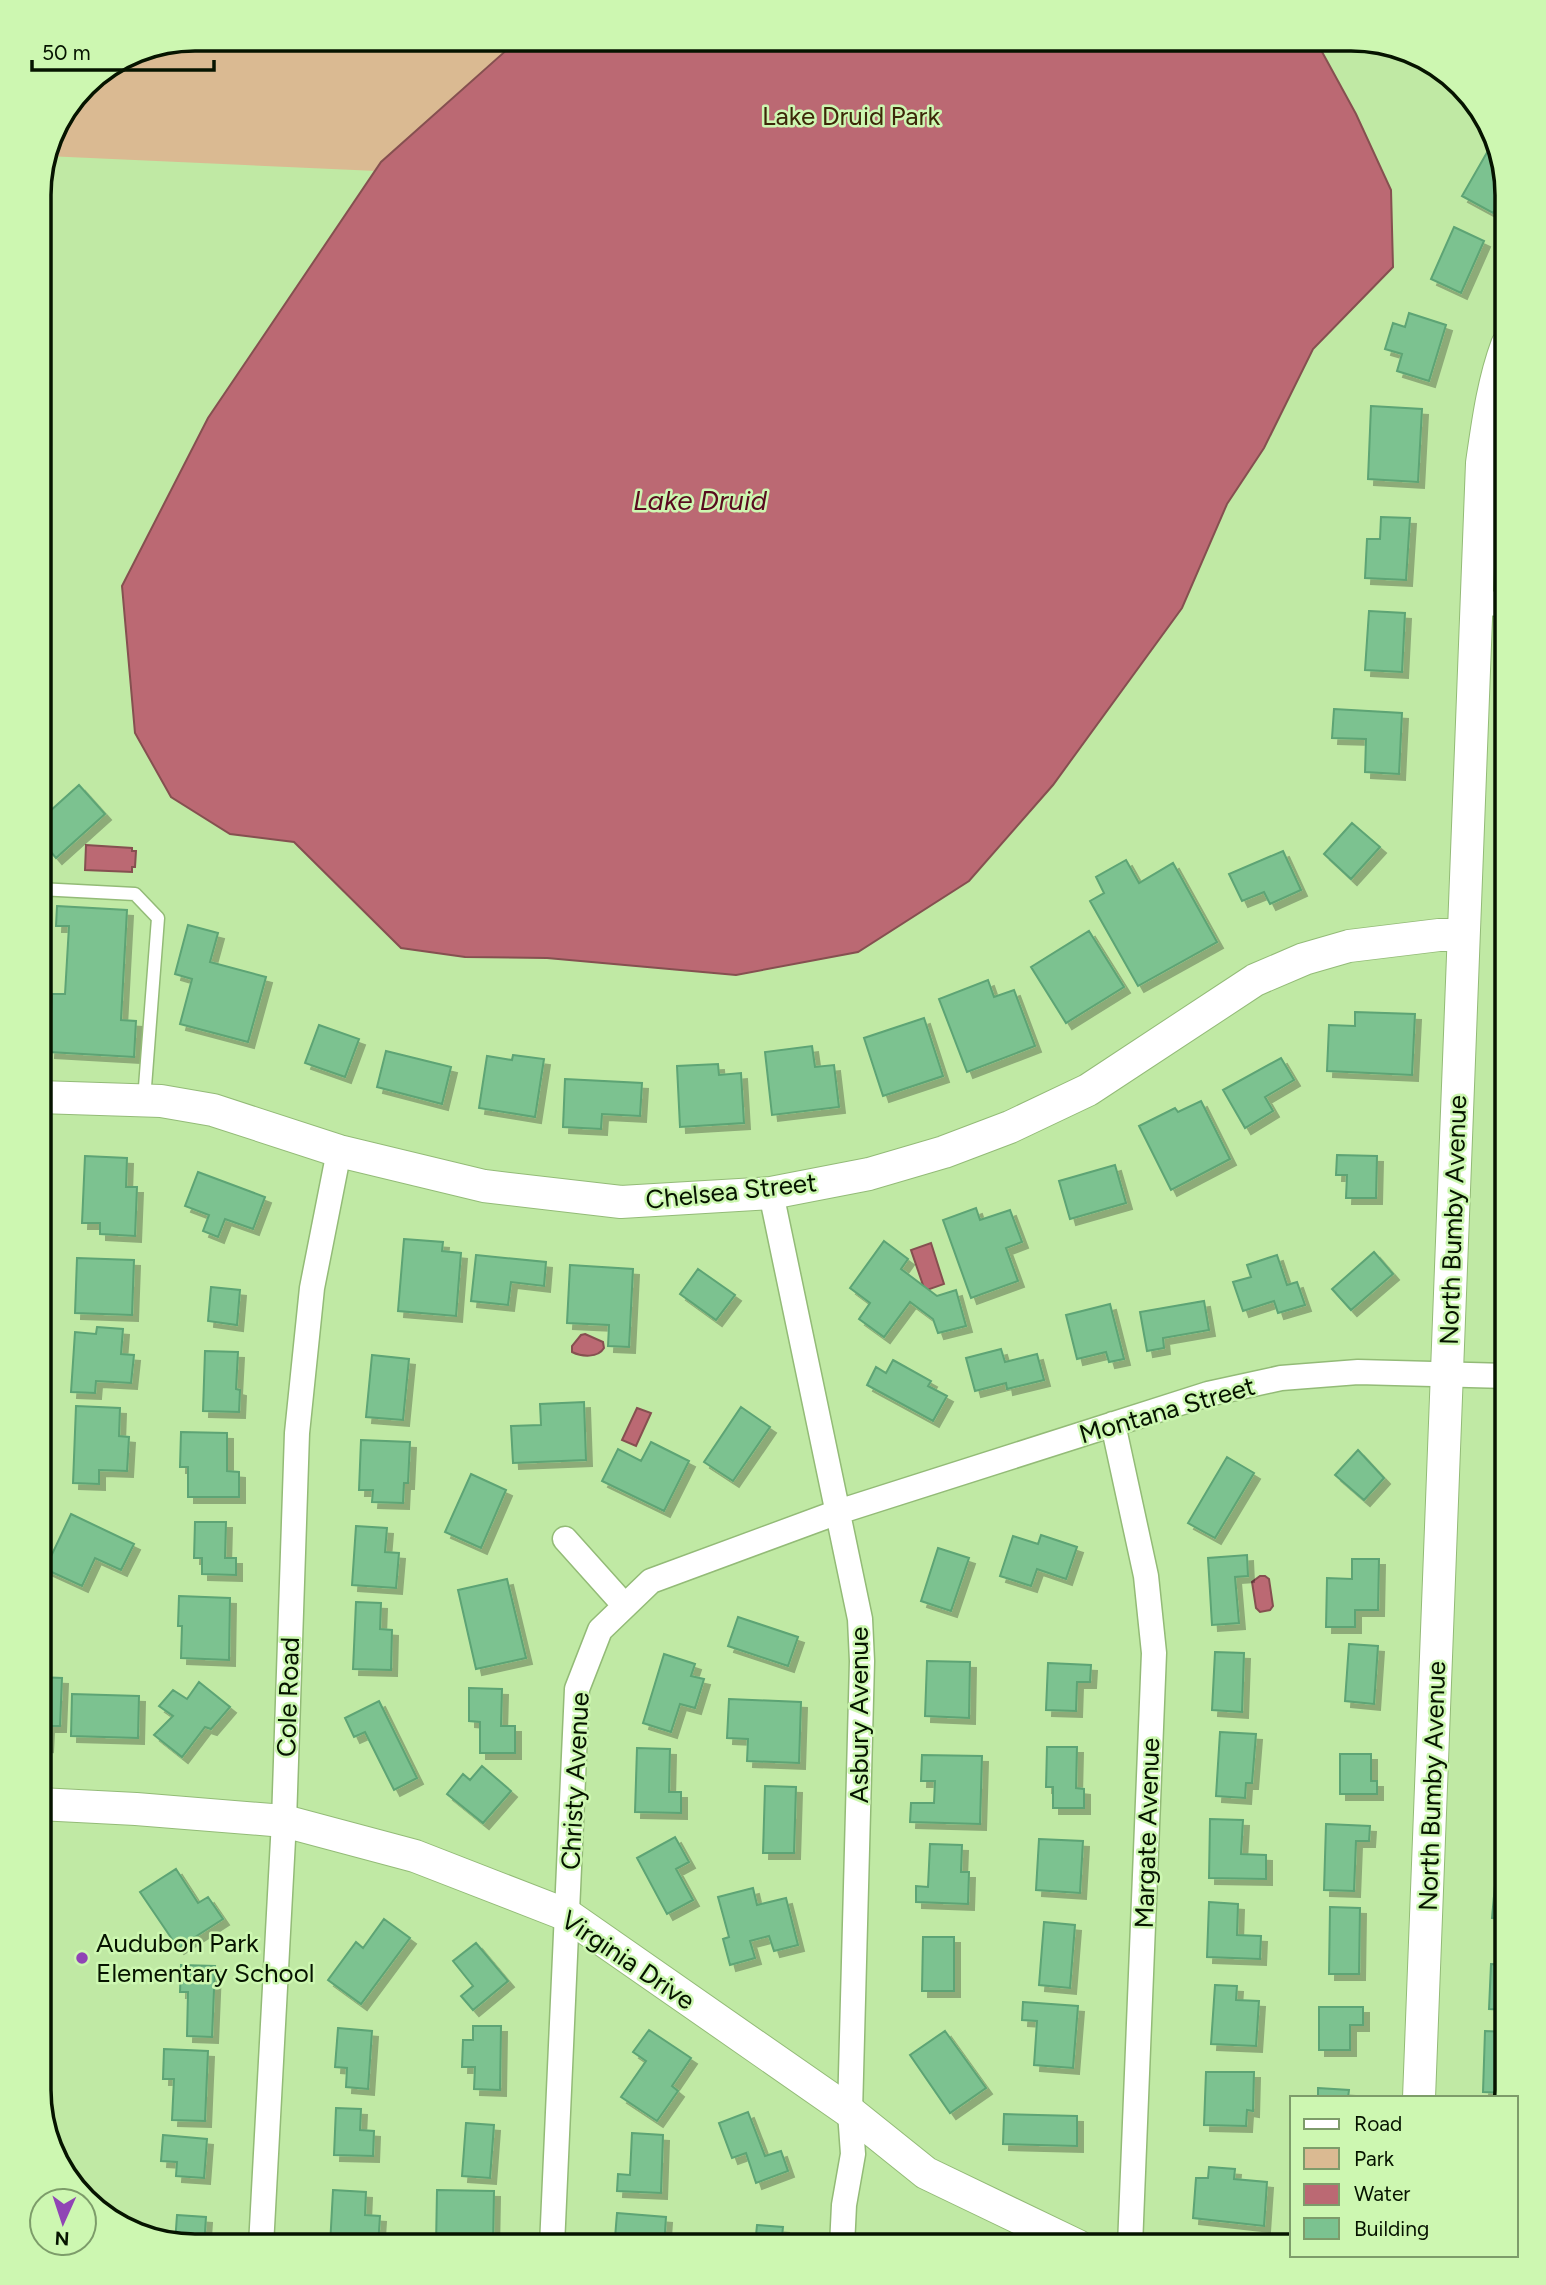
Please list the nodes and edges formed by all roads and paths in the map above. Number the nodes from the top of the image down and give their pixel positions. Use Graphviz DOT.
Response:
graph roads {
  1 [pos="1495,384"];
  2 [pos="1492,604"];
  3 [pos="51,890"];
  4 [pos="1463,935"];
  5 [pos="51,1097"];
  6 [pos="144,1100"];
  7 [pos="339,1151"];
  8 [pos="771,1193"];
  9 [pos="1448,1374"];
  10 [pos="1495,1376"];
  11 [pos="1113,1424"];
  12 [pos="838,1512"];
  13 [pos="565,1539"];
  14 [pos="625,1606"];
  15 [pos="51,1805"];
  16 [pos="284,1821"];
  17 [pos="567,1915"];
  18 [pos="1419,2096"];
  19 [pos="850,2112"];
  20 [pos="262,2234"];
  21 [pos="553,2234"];
  22 [pos="843,2234"];
  23 [pos="1053,2234"];
  24 [pos="1130,2234"];
  1 -- 2 [label="street, North Bumby Avenue"];
  2 -- 4 [label="street, North Bumby Avenue"];
  3 -- 6 [label="lane"];
  4 -- 8 [label="street, Chelsea Street"];
  4 -- 9 [label="street, North Bumby Avenue"];
  5 -- 6 [label="street, Chelsea Street"];
  6 -- 7 [label="street, Chelsea Street"];
  7 -- 8 [label="street, Chelsea Street"];
  7 -- 16 [label="street, Cole Road"];
  8 -- 12 [label="street, Asbury Avenue"];
  9 -- 10 [label="street, Montana Street"];
  9 -- 11 [label="street, Montana Street"];
  9 -- 18 [label="street, North Bumby Avenue"];
  11 -- 12 [label="street, Montana Street"];
  11 -- 24 [label="street, Margate Avenue"];
  12 -- 14 [label="street, Christy Avenue"];
  12 -- 19 [label="street, Asbury Avenue"];
  13 -- 14 [label="street"];
  14 -- 17 [label="street, Christy Avenue"];
  15 -- 16 [label="street, Virginia Drive"];
  16 -- 17 [label="street, Virginia Drive"];
  16 -- 20 [label="street, Cole Road"];
  17 -- 19 [label="street, Virginia Drive"];
  17 -- 21 [label="street, Christy Avenue"];
  19 -- 22 [label="street, Asbury Avenue"];
  19 -- 23 [label="street, Virginia Drive"];
}
